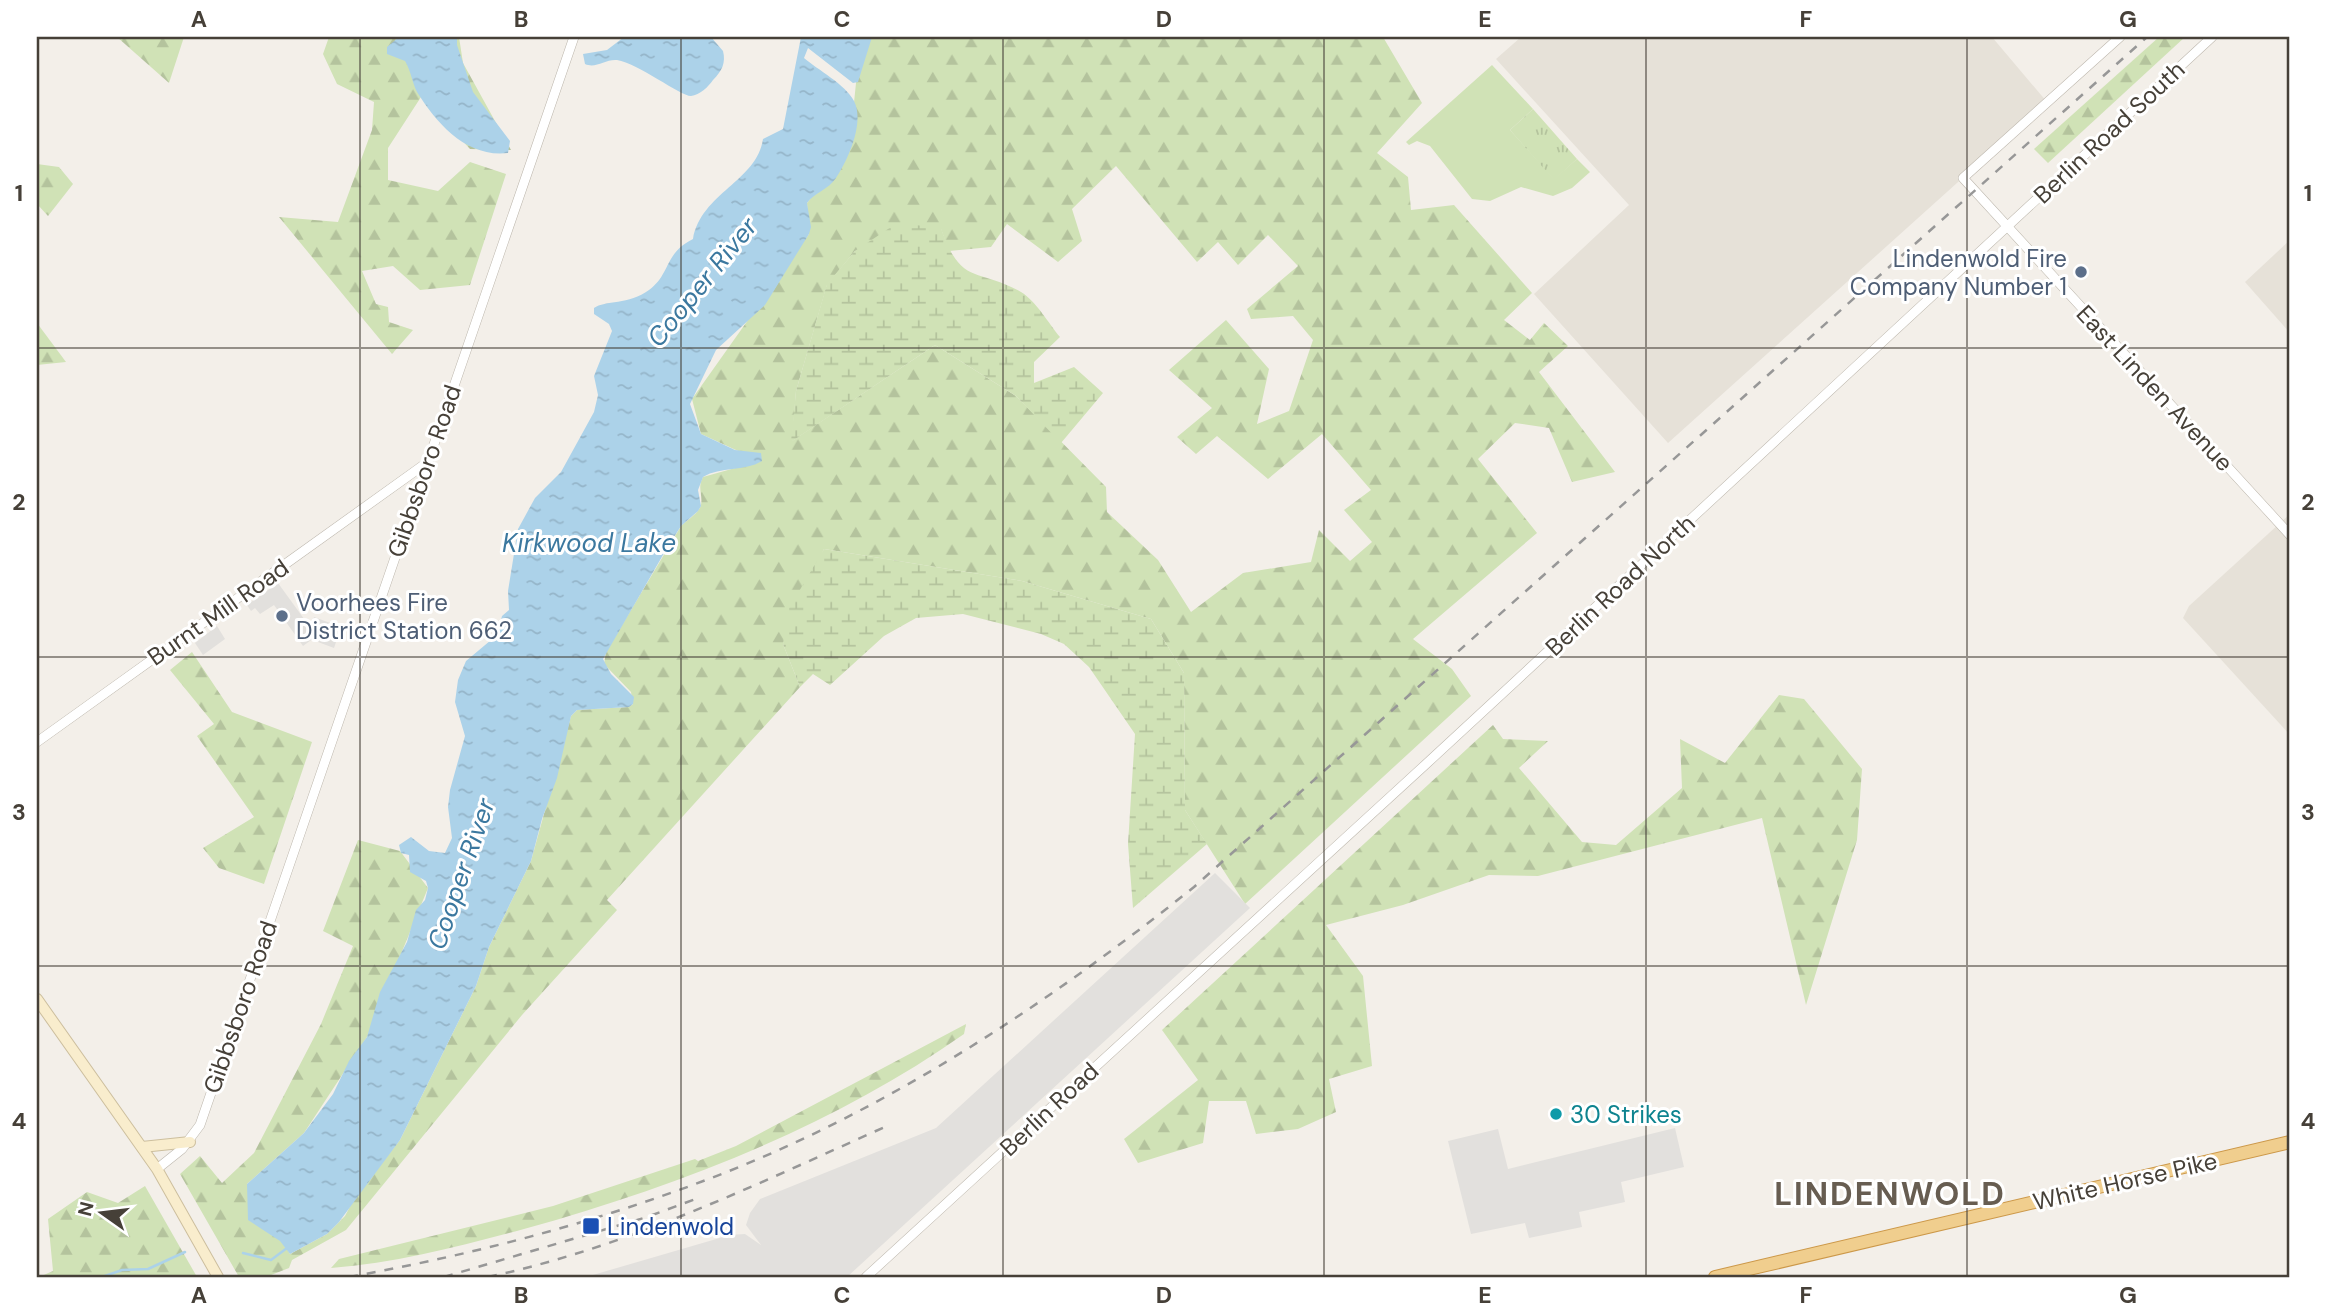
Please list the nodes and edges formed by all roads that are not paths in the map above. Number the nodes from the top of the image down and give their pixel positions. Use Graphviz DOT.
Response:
graph roads {
  1 [pos="574,37"];
  2 [pos="2120,37"];
  3 [pos="2212,37"];
  4 [pos="2006,227"];
  5 [pos="426,463"];
  6 [pos="2290,535"];
  7 [pos="37,742"];
  8 [pos="1233,941"];
  9 [pos="37,999"];
  10 [pos="190,1142"];
  11 [pos="2290,1142"];
  12 [pos="142,1147"];
  13 [pos="157,1169"];
  14 [pos="216,1274"];
  15 [pos="866,1277"];
  16 [pos="1718,1277"];
  1 -- 5 [label="street, Gibbsboro Road"];
  2 -- 4 [label="street, East Linden Avenue"];
  3 -- 4 [label="street, Berlin Road South"];
  4 -- 6 [label="street, East Linden Avenue"];
  4 -- 8 [label="street, Berlin Road North"];
  5 -- 7 [label="street, Burnt Mill Road"];
  5 -- 10 [label="street, Gibbsboro Road"];
  8 -- 15 [label="street, Berlin Road"];
  9 -- 12 [label="main road"];
  10 -- 12 [label="main road"];
  10 -- 13 [label="street, Gibbsboro Road"];
  11 -- 16 [label="highway, White Horse Pike"];
  12 -- 13 [label="main road"];
  13 -- 14 [label="main road"];
}
